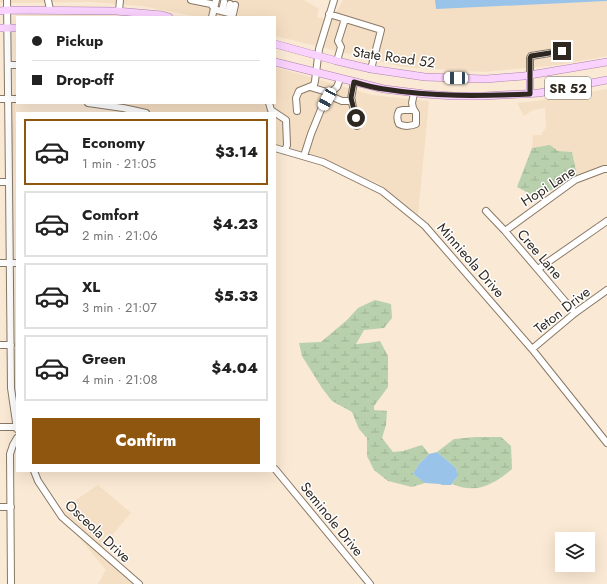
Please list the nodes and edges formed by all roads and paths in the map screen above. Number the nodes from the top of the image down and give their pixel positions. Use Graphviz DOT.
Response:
graph roads {
  1 [pos="7,0"];
  2 [pos="48,0"];
  3 [pos="120,0"];
  4 [pos="191,0"];
  5 [pos="334,0"];
  6 [pos="225,2"];
  7 [pos="50,10"];
  8 [pos="220,10"];
  9 [pos="4,11"];
  10 [pos="119,11"];
  11 [pos="329,14"];
  12 [pos="166,16"];
  13 [pos="213,16"];
  14 [pos="345,19"];
  15 [pos="0,28"];
  16 [pos="16,28"];
  17 [pos="8,29"];
  18 [pos="276,44"];
  19 [pos="562,51"];
  20 [pos="318,55"];
  21 [pos="337,61"];
  22 [pos="276,62"];
  23 [pos="607,62"];
  24 [pos="8,65"];
  25 [pos="16,65"];
  26 [pos="371,69"];
  27 [pos="317,73"];
  28 [pos="530,75"];
  29 [pos="340,79"];
  30 [pos="607,80"];
  31 [pos="354,82"];
  32 [pos="310,87"];
  33 [pos="330,93"];
  34 [pos="414,93"];
  35 [pos="530,94"];
  36 [pos="0,99"];
  37 [pos="8,99"];
  38 [pos="16,99"];
  39 [pos="352,101"];
  40 [pos="95,104"];
  41 [pos="414,110"];
  42 [pos="297,111"];
  43 [pos="141,112"];
  44 [pos="276,113"];
  45 [pos="357,126"];
  46 [pos="276,148"];
  47 [pos="285,151"];
  48 [pos="304,156"];
  49 [pos="607,170"];
  50 [pos="0,182"];
  51 [pos="9,182"];
  52 [pos="486,211"];
  53 [pos="607,221"];
  54 [pos="505,231"];
  55 [pos="0,263"];
  56 [pos="10,263"];
  57 [pos="16,263"];
  58 [pos="538,269"];
  59 [pos="607,290"];
  60 [pos="575,313"];
  61 [pos="0,345"];
  62 [pos="11,345"];
  63 [pos="532,349"];
  64 [pos="16,420"];
  65 [pos="0,427"];
  66 [pos="16,428"];
  67 [pos="16,440"];
  68 [pos="607,443"];
  69 [pos="276,470"];
  70 [pos="34,472"];
  71 [pos="0,507"];
  72 [pos="11,507"];
  73 [pos="11,584"];
  74 [pos="139,584"];
  75 [pos="370,584"];
  1 -- 9 [label="street"];
  2 -- 7 [label="street"];
  3 -- 10 [label="street"];
  4 -- 8 [label="street"];
  5 -- 11 [label="street"];
  6 -- 8 [label="street"];
  6 -- 8 [label="street"];
  7 -- 9 [label="main road"];
  7 -- 10 [label="main road"];
  8 -- 13 [label="street"];
  9 -- 17 [label="street"];
  10 -- 12 [label="main road"];
  11 -- 14 [label="street"];
  11 -- 20 [label="street"];
  14 -- 21 [label="street"];
  14 -- 26 [label="street"];
  15 -- 17 [label="main road"];
  16 -- 17 [label="main road"];
  17 -- 24 [label="street"];
  18 -- 20 [label="main road, State Road 52 / SR 52"];
  19 -- 28 [label="street"];
  20 -- 21 [label="main road, State Road 52 / SR 52"];
  20 -- 27 [label="street"];
  21 -- 26 [label="main road, State Road 52 / SR 52"];
  22 -- 27 [label="main road, SR 52"];
  23 -- 28 [label="main road, State Road 52 / SR 52"];
  24 -- 25 [label="street"];
  24 -- 37 [label="street"];
  26 -- 28 [label="main road, State Road 52 / SR 52"];
  27 -- 29 [label="main road, SR 52"];
  27 -- 32 [label="street"];
  28 -- 35 [label="main road"];
  29 -- 31 [label="main road, SR 52"];
  29 -- 33 [label="street"];
  30 -- 35 [label="main road, SR 52"];
  31 -- 34 [label="main road, SR 52"];
  31 -- 39 [label="street"];
  32 -- 33 [label="street"];
  32 -- 42 [label="street"];
  33 -- 39 [label="street"];
  33 -- 48 [label="street"];
  34 -- 35 [label="main road, SR 52"];
  34 -- 41 [label="street"];
  36 -- 37 [label="street"];
  37 -- 38 [label="street"];
  37 -- 51 [label="street"];
  39 -- 45 [label="street"];
  40 -- 43 [label="street"];
  44 -- 47 [label="street"];
  46 -- 47 [label="street, Minnieola Drive"];
  47 -- 48 [label="street, Minnieola Drive"];
  48 -- 63 [label="street, Minnieola Drive"];
  49 -- 54 [label="street, Hopi Lane"];
  50 -- 51 [label="street"];
  51 -- 56 [label="street"];
  52 -- 54 [label="street, Cree Lane"];
  53 -- 58 [label="street"];
  54 -- 58 [label="street, Cree Lane"];
  55 -- 56 [label="street"];
  56 -- 57 [label="street"];
  56 -- 62 [label="street"];
  58 -- 60 [label="street, Cree Lane"];
  59 -- 60 [label="street, Teton Drive"];
  60 -- 63 [label="street, Teton Drive"];
  61 -- 62 [label="street"];
  62 -- 64 [label="street"];
  63 -- 68 [label="street, Minnieola Drive"];
  65 -- 66 [label="street"];
  67 -- 72 [label="street"];
  69 -- 75 [label="street, Seminole Drive"];
  70 -- 74 [label="street, Osceola Drive"];
  71 -- 72 [label="street"];
  72 -- 73 [label="street"];
}
